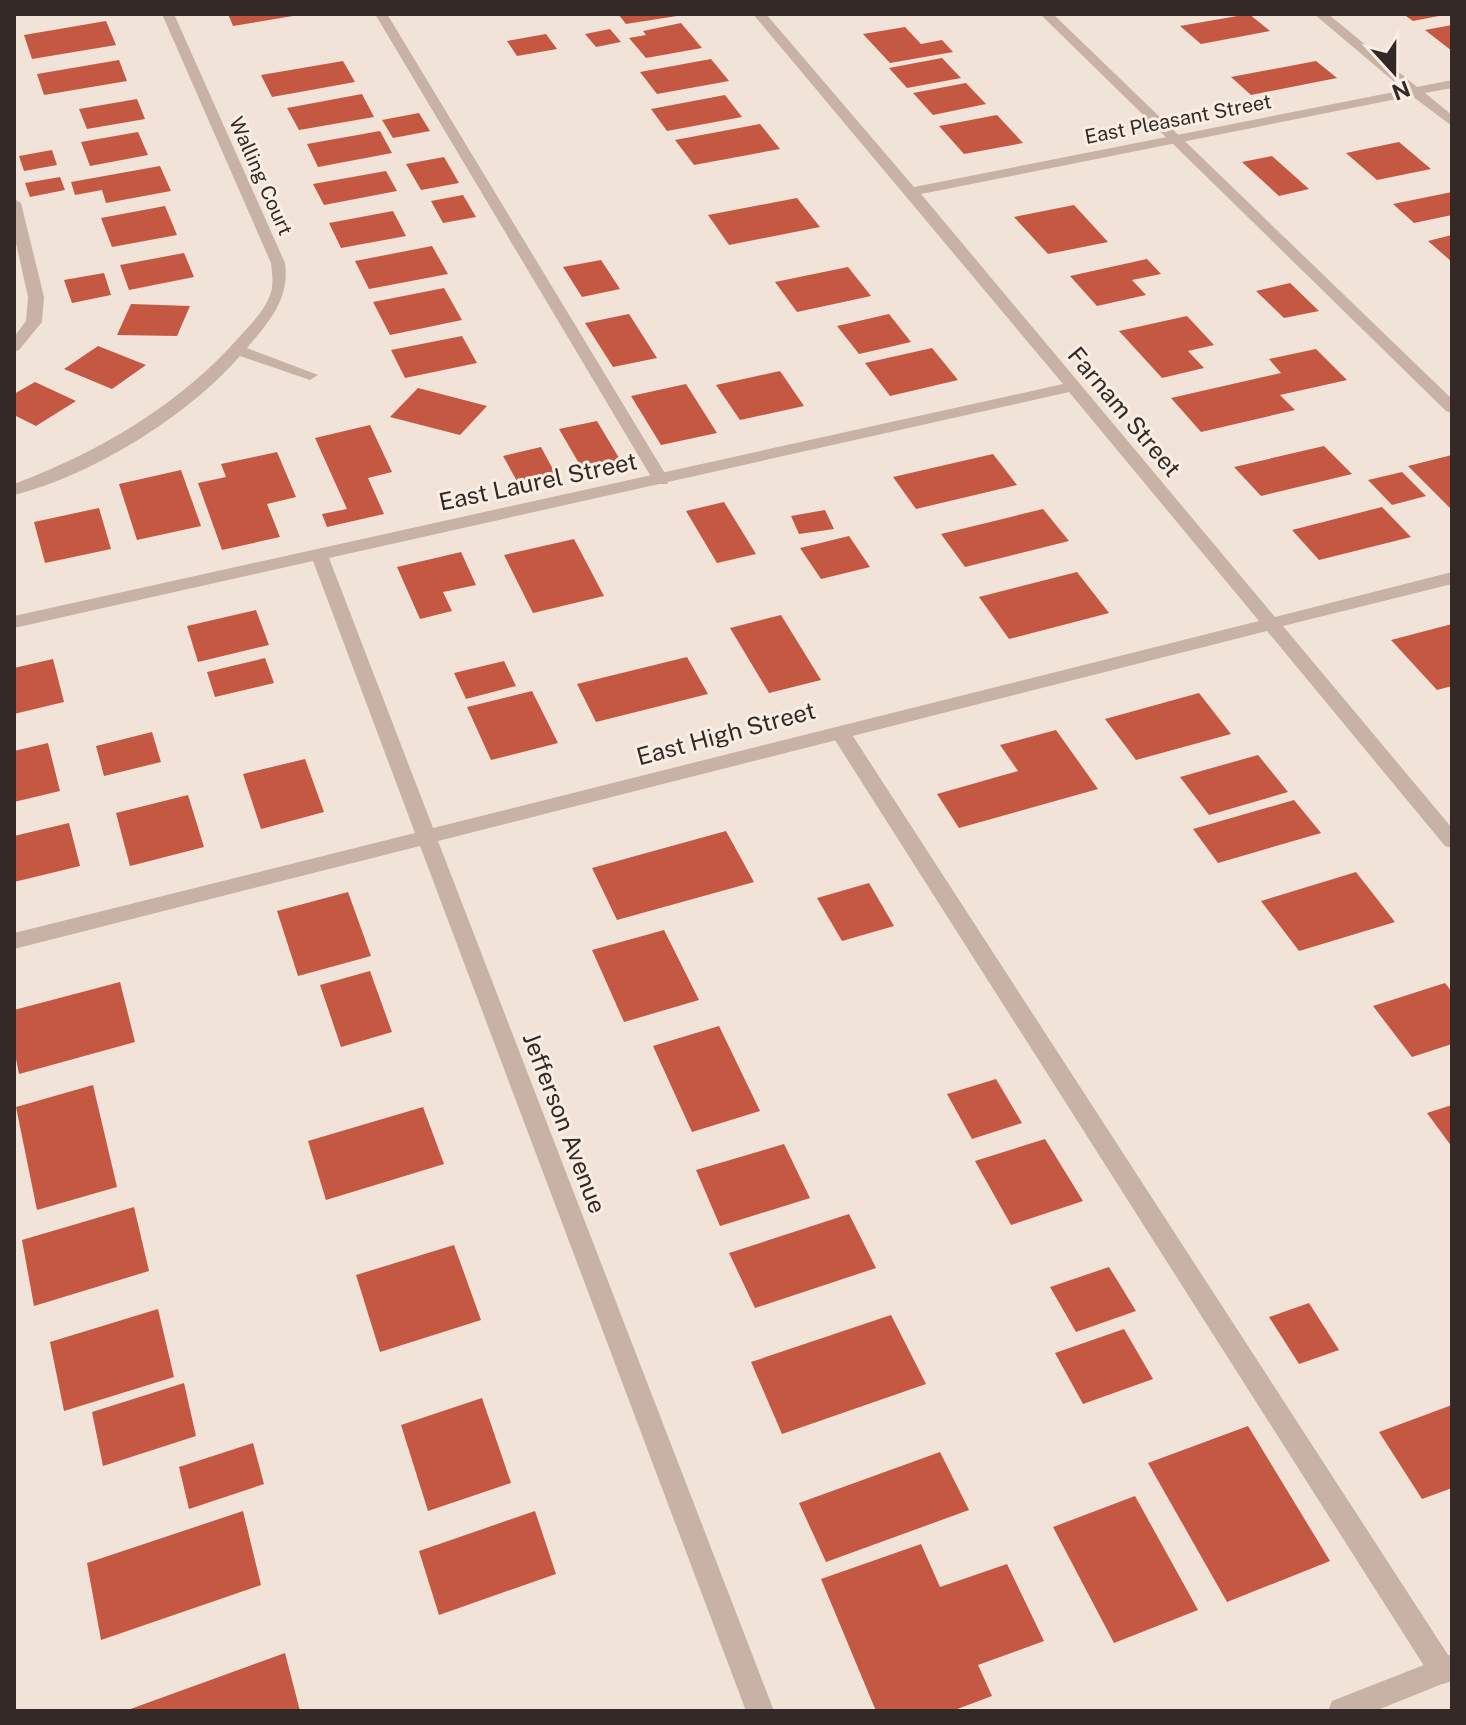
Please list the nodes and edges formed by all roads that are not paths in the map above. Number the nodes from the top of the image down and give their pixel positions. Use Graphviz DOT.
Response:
graph roads {
  1 [pos="168,14"];
  2 [pos="381,14"];
  3 [pos="759,14"];
  4 [pos="1046,14"];
  5 [pos="1320,14"];
  6 [pos="1452,84"];
  7 [pos="1415,92"];
  8 [pos="1452,122"];
  9 [pos="1175,140"];
  10 [pos="911,192"];
  11 [pos="14,203"];
  12 [pos="14,347"];
  13 [pos="238,350"];
  14 [pos="310,375"];
  15 [pos="1071,387"];
  16 [pos="1452,408"];
  17 [pos="661,480"];
  18 [pos="14,490"];
  19 [pos="319,555"];
  20 [pos="1452,578"];
  21 [pos="14,622"];
  22 [pos="1272,624"];
  23 [pos="840,732"];
  24 [pos="427,839"];
  25 [pos="1452,841"];
  26 [pos="14,941"];
  27 [pos="1447,1669"];
  28 [pos="760,1711"];
  29 [pos="1342,1711"];
  1 -- 13 [label="street, Walling Court"];
  2 -- 17 [label="street"];
  3 -- 10 [label="street, Farnam Street"];
  4 -- 9 [label="street"];
  5 -- 7 [label="street"];
  6 -- 7 [label="street, East Pleasant Street"];
  7 -- 8 [label="street"];
  7 -- 9 [label="street, East Pleasant Street"];
  9 -- 10 [label="street, East Pleasant Street"];
  9 -- 16 [label="street"];
  10 -- 15 [label="street, Farnam Street"];
  11 -- 12 [label="street"];
  13 -- 14 [label="street"];
  13 -- 18 [label="street, Walling Court"];
  15 -- 17 [label="street, East Laurel Street"];
  15 -- 22 [label="street, Farnam Street"];
  17 -- 19 [label="street, East Laurel Street"];
  19 -- 21 [label="street, East Laurel Street"];
  19 -- 24 [label="street, Jefferson Avenue"];
  20 -- 22 [label="street, East High Street"];
  22 -- 23 [label="street, East High Street"];
  22 -- 25 [label="street, Farnam Street"];
  23 -- 24 [label="street, East High Street"];
  23 -- 27 [label="street"];
  24 -- 26 [label="street, East High Street"];
  24 -- 28 [label="street, Jefferson Avenue"];
  27 -- 29 [label="street"];
}
